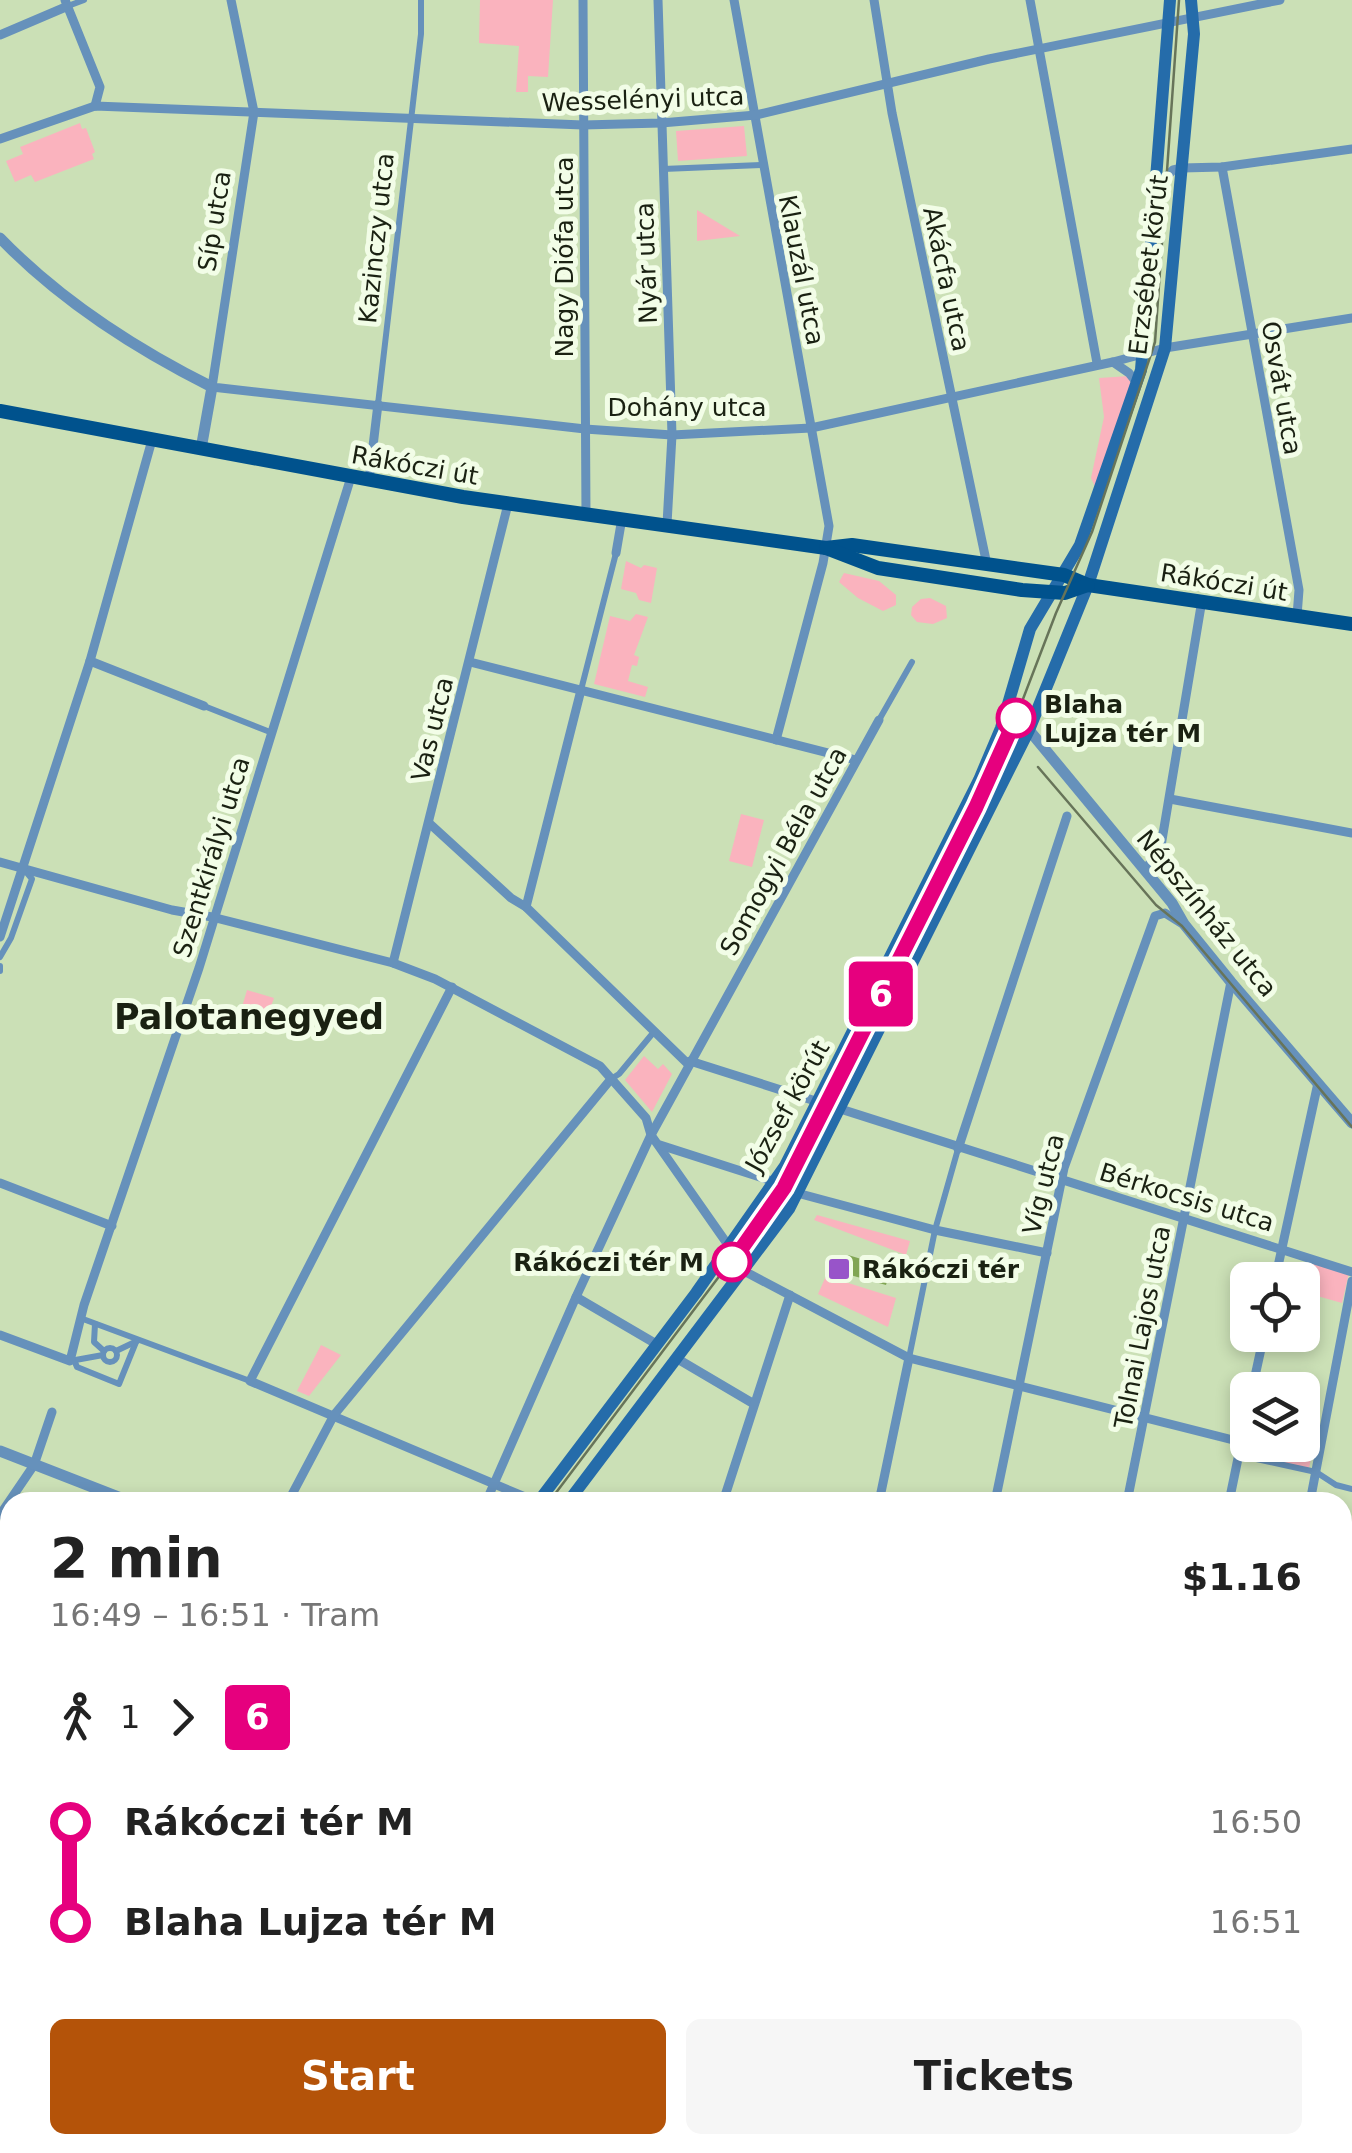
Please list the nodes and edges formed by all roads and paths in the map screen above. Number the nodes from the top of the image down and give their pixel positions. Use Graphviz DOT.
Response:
graph roads {
  1 [pos="84,0"];
  2 [pos="231,0"];
  3 [pos="421,0"];
  4 [pos="583,0"];
  5 [pos="658,0"];
  6 [pos="734,0"];
  7 [pos="874,0"];
  8 [pos="1030,0"];
  9 [pos="1170,0"];
  10 [pos="1192,0"];
  11 [pos="1280,0"];
  12 [pos="66,3"];
  13 [pos="1194,16"];
  14 [pos="1169,24"];
  15 [pos="0,35"];
  16 [pos="1038,48"];
  17 [pos="888,81"];
  18 [pos="95,106"];
  19 [pos="254,112"];
  20 [pos="756,115"];
  21 [pos="410,120"];
  22 [pos="661,124"];
  23 [pos="583,126"];
  24 [pos="0,139"];
  25 [pos="1352,149"];
  26 [pos="762,164"];
  27 [pos="1222,167"];
  28 [pos="1182,168"];
  29 [pos="662,169"];
  30 [pos="1157,186"];
  31 [pos="0,238"];
  32 [pos="1352,318"];
  33 [pos="1252,335"];
  34 [pos="1165,348"];
  35 [pos="1144,353"];
  36 [pos="1113,362"];
  37 [pos="1097,364"];
  38 [pos="1138,384"];
  39 [pos="212,387"];
  40 [pos="951,398"];
  41 [pos="378,404"];
  42 [pos="0,411"];
  43 [pos="811,428"];
  44 [pos="585,429"];
  45 [pos="672,435"];
  46 [pos="152,440"];
  47 [pos="202,449"];
  48 [pos="350,477"];
  49 [pos="369,480"];
  50 [pos="508,504"];
  51 [pos="586,514"];
  52 [pos="622,518"];
  53 [pos="667,524"];
  54 [pos="826,548"];
  55 [pos="616,553"];
  56 [pos="987,566"];
  57 [pos="1057,584"];
  58 [pos="1088,585"];
  59 [pos="1202,600"];
  60 [pos="1297,616"];
  61 [pos="1352,624"];
  62 [pos="90,661"];
  63 [pos="470,662"];
  64 [pos="912,662"];
  65 [pos="581,690"];
  66 [pos="204,706"];
  67 [pos="880,720"];
  68 [pos="1029,730"];
  69 [pos="270,732"];
  70 [pos="776,740"];
  71 [pos="856,760"];
  72 [pos="1170,799"];
  73 [pos="1067,816"];
  74 [pos="429,823"];
  75 [pos="1352,832"];
  76 [pos="0,862"];
  77 [pos="22,868"];
  78 [pos="1144,870"];
  79 [pos="526,907"];
  80 [pos="212,917"];
  81 [pos="1184,924"];
  82 [pos="0,937"];
  83 [pos="0,956"];
  84 [pos="393,963"];
  85 [pos="1231,982"];
  86 [pos="452,987"];
  87 [pos="653,1034"];
  88 [pos="689,1062"];
  89 [pos="611,1078"];
  90 [pos="1318,1084"];
  91 [pos="818,1102"];
  92 [pos="838,1108"];
  93 [pos="1350,1115"];
  94 [pos="655,1139"];
  95 [pos="958,1148"];
  96 [pos="1061,1180"];
  97 [pos="774,1182"];
  98 [pos="0,1183"];
  99 [pos="798,1193"];
  100 [pos="1184,1219"];
  101 [pos="112,1226"];
  102 [pos="935,1230"];
  103 [pos="728,1246"];
  104 [pos="1282,1247"];
  105 [pos="1046,1253"];
  106 [pos="1279,1262"];
  107 [pos="744,1271"];
  108 [pos="1352,1272"];
  109 [pos="1352,1281"];
  110 [pos="790,1295"];
  111 [pos="576,1297"];
  112 [pos="82,1319"];
  113 [pos="94,1323"];
  114 [pos="0,1335"];
  115 [pos="140,1341"];
  116 [pos="658,1345"];
  117 [pos="104,1353"];
  118 [pos="676,1358"];
  119 [pos="909,1358"];
  120 [pos="72,1360"];
  121 [pos="250,1381"];
  122 [pos="1021,1387"];
  123 [pos="754,1404"];
  124 [pos="52,1412"];
  125 [pos="334,1414"];
  126 [pos="1144,1418"];
  127 [pos="1230,1440"];
  128 [pos="0,1452"];
  129 [pos="1236,1462"];
  130 [pos="1273,1462"];
  131 [pos="34,1465"];
  132 [pos="1316,1472"];
  133 [pos="494,1485"];
  134 [pos="1352,1489"];
  135 [pos="16,1492"];
  136 [pos="105,1492"];
  137 [pos="293,1492"];
  138 [pos="491,1492"];
  139 [pos="512,1492"];
  140 [pos="546,1492"];
  141 [pos="576,1492"];
  142 [pos="726,1492"];
  143 [pos="881,1492"];
  144 [pos="997,1492"];
  145 [pos="1129,1492"];
  146 [pos="1231,1492"];
  147 [pos="1312,1492"];
  1 -- 12 [label="street"];
  2 -- 19 [label="street, Síp utca"];
  3 -- 21 [label="street, Kazinczy utca"];
  4 -- 23 [label="street, Nagy Diófa utca"];
  5 -- 22 [label="street, Nyár utca"];
  6 -- 20 [label="street, Klauzál utca"];
  7 -- 17 [label="street, Akácfa utca"];
  8 -- 16 [label="street"];
  9 -- 14 [label="main road, Erzsébet körút"];
  10 -- 13 [label="main road, Erzsébet körút"];
  11 -- 13 [label="street, Wesselényi utca"];
  12 -- 15 [label="street"];
  12 -- 18 [label="street"];
  13 -- 14 [label="street, Wesselényi utca"];
  13 -- 28 [label="main road, Erzsébet körút"];
  14 -- 16 [label="street, Wesselényi utca"];
  14 -- 30 [label="main road, Erzsébet körút"];
  16 -- 17 [label="street, Wesselényi utca"];
  16 -- 37 [label="street"];
  17 -- 20 [label="street, Wesselényi utca"];
  17 -- 40 [label="street, Akácfa utca"];
  18 -- 19 [label="street, Wesselényi utca"];
  18 -- 24 [label="street, Wesselényi utca"];
  19 -- 21 [label="street, Wesselényi utca"];
  19 -- 39 [label="street, Síp utca"];
  20 -- 22 [label="street, Wesselényi utca"];
  20 -- 26 [label="street, Klauzál utca"];
  21 -- 23 [label="street, Wesselényi utca"];
  21 -- 41 [label="street, Kazinczy utca"];
  22 -- 23 [label="street, Wesselényi utca"];
  22 -- 29 [label="street, Nyár utca"];
  23 -- 44 [label="street, Nagy Diófa utca"];
  25 -- 27 [label="street"];
  26 -- 29 [label="street"];
  26 -- 43 [label="street, Klauzál utca"];
  27 -- 28 [label="street"];
  27 -- 33 [label="street, Osvát utca"];
  28 -- 30 [label="street"];
  28 -- 34 [label="main road, Erzsébet körút"];
  29 -- 45 [label="street, Nyár utca"];
  30 -- 35 [label="main road, Erzsébet körút"];
  31 -- 39 [label="street, Dohány utca"];
  32 -- 33 [label="street, Dohány utca"];
  33 -- 34 [label="street, Dohány utca"];
  33 -- 60 [label="street, Osvát utca"];
  34 -- 35 [label="street, Dohány utca"];
  34 -- 58 [label="main road, Erzsébet körút"];
  35 -- 36 [label="street, Dohány utca"];
  35 -- 38 [label="main road, Erzsébet körút"];
  36 -- 37 [label="street, Dohány utca"];
  36 -- 38 [label="street, Erzsébet körút"];
  37 -- 40 [label="street, Dohány utca"];
  38 -- 57 [label="main road, Erzsébet körút"];
  39 -- 41 [label="street, Dohány utca"];
  39 -- 47 [label="street, Síp utca"];
  40 -- 43 [label="street, Dohány utca"];
  40 -- 56 [label="street, Akácfa utca"];
  41 -- 44 [label="street, Dohány utca"];
  41 -- 49 [label="street, Kazinczy utca"];
  42 -- 46 [label="main road, Rákóczi út"];
  43 -- 45 [label="street, Dohány utca"];
  43 -- 54 [label="street, Klauzál utca"];
  44 -- 45 [label="street, Dohány utca"];
  44 -- 51 [label="street, Nagy Diófa utca"];
  45 -- 53 [label="street, Nyár utca"];
  46 -- 47 [label="main road, Rákóczi út"];
  46 -- 62 [label="street"];
  47 -- 48 [label="main road, Rákóczi út"];
  48 -- 49 [label="main road, Rákóczi út"];
  48 -- 69 [label="street, Szentkirályi utca"];
  49 -- 50 [label="main road, Rákóczi út"];
  50 -- 51 [label="main road, Rákóczi út"];
  50 -- 63 [label="street, Vas utca"];
  51 -- 52 [label="main road, Rákóczi út"];
  52 -- 53 [label="main road, Rákóczi út"];
  52 -- 55 [label="street"];
  53 -- 54 [label="main road, Rákóczi út"];
  54 -- 56 [label="main road, Rákóczi út"];
  54 -- 57 [label="main road, Rákóczi út"];
  54 -- 70 [label="street, Klauzál utca"];
  55 -- 65 [label="street"];
  56 -- 57 [label="main road, Rákóczi út"];
  57 -- 58 [label="main road, Rákóczi út"];
  57 -- 58 [label="main road, Rákóczi út"];
  57 -- 91 [label="main road, József körút"];
  58 -- 59 [label="main road, Rákóczi út"];
  58 -- 68 [label="main road, József körút"];
  59 -- 60 [label="main road, Rákóczi út"];
  59 -- 72 [label="street"];
  60 -- 61 [label="main road, Rákóczi út"];
  62 -- 66 [label="street"];
  62 -- 77 [label="street"];
  63 -- 65 [label="street"];
  63 -- 74 [label="street, Vas utca"];
  64 -- 67 [label="street, Somogyi Béla utca"];
  65 -- 70 [label="street"];
  65 -- 79 [label="street"];
  66 -- 69 [label="street"];
  67 -- 71 [label="street, Somogyi Béla utca"];
  68 -- 78 [label="street, Népszínház utca"];
  68 -- 92 [label="main road, József körút"];
  69 -- 80 [label="street, Szentkirályi utca"];
  70 -- 71 [label="street"];
  71 -- 88 [label="street, Somogyi Béla utca"];
  72 -- 75 [label="street"];
  72 -- 78 [label="street"];
  73 -- 95 [label="street"];
  74 -- 79 [label="street"];
  74 -- 84 [label="street, Vas utca"];
  76 -- 77 [label="street"];
  77 -- 80 [label="street"];
  77 -- 82 [label="street"];
  77 -- 83 [label="street"];
  78 -- 81 [label="street, Népszínház utca"];
  79 -- 87 [label="street"];
  80 -- 84 [label="street"];
  80 -- 101 [label="street, Szentkirályi utca"];
  81 -- 85 [label="street, Népszínház utca"];
  81 -- 96 [label="street, Víg utca"];
  84 -- 86 [label="street"];
  85 -- 90 [label="street, Népszínház utca"];
  85 -- 100 [label="street, Tolnai Lajos utca"];
  86 -- 89 [label="street"];
  86 -- 121 [label="street"];
  87 -- 88 [label="street"];
  87 -- 89 [label="street"];
  88 -- 91 [label="street, Bérkocsis utca"];
  88 -- 94 [label="street, Somogyi Béla utca"];
  89 -- 94 [label="street"];
  89 -- 125 [label="street"];
  90 -- 93 [label="street, Népszínház utca"];
  90 -- 104 [label="street"];
  91 -- 92 [label="street, Bérkocsis utca"];
  91 -- 97 [label="main road, József körút"];
  92 -- 95 [label="street, Bérkocsis utca"];
  92 -- 99 [label="main road, József körút"];
  94 -- 97 [label="street"];
  94 -- 103 [label="street"];
  94 -- 111 [label="street, Somogyi Béla utca"];
  95 -- 96 [label="street, Bérkocsis utca"];
  95 -- 102 [label="street"];
  96 -- 100 [label="street, Bérkocsis utca"];
  96 -- 105 [label="street, Víg utca"];
  97 -- 99 [label="street"];
  97 -- 103 [label="main road, József körút"];
  98 -- 101 [label="street"];
  99 -- 102 [label="street"];
  99 -- 107 [label="main road, József körút"];
  100 -- 104 [label="street, Bérkocsis utca"];
  100 -- 126 [label="street, Tolnai Lajos utca"];
  101 -- 112 [label="street, Szentkirályi utca"];
  102 -- 105 [label="street"];
  102 -- 119 [label="street"];
  103 -- 116 [label="main road, József körút"];
  104 -- 106 [label="street"];
  104 -- 108 [label="street, Bérkocsis utca"];
  105 -- 122 [label="street, Víg utca"];
  107 -- 110 [label="street"];
  107 -- 118 [label="main road, József körút"];
  109 -- 132 [label="street"];
  110 -- 119 [label="street"];
  110 -- 123 [label="street"];
  111 -- 116 [label="street"];
  111 -- 133 [label="street, Somogyi Béla utca"];
  112 -- 113 [label="street"];
  112 -- 120 [label="street, Szentkirályi utca"];
  113 -- 115 [label="street"];
  113 -- 117 [label="street"];
  114 -- 120 [label="street"];
  115 -- 117 [label="street"];
  115 -- 120 [label="street"];
  115 -- 121 [label="street"];
  116 -- 140 [label="main road, József körút"];
  117 -- 120 [label="street"];
  118 -- 123 [label="street"];
  118 -- 141 [label="main road, József körút"];
  119 -- 122 [label="street"];
  119 -- 143 [label="street"];
  121 -- 125 [label="street"];
  122 -- 126 [label="street"];
  122 -- 144 [label="street, Víg utca"];
  123 -- 142 [label="street"];
  124 -- 131 [label="street"];
  125 -- 133 [label="street"];
  125 -- 137 [label="street"];
  126 -- 127 [label="street"];
  126 -- 145 [label="street, Tolnai Lajos utca"];
  128 -- 131 [label="street"];
  129 -- 146 [label="street"];
  130 -- 132 [label="street"];
  131 -- 135 [label="street"];
  131 -- 136 [label="street"];
  132 -- 134 [label="street"];
  132 -- 147 [label="street"];
  133 -- 138 [label="street"];
  133 -- 139 [label="street"];
}
